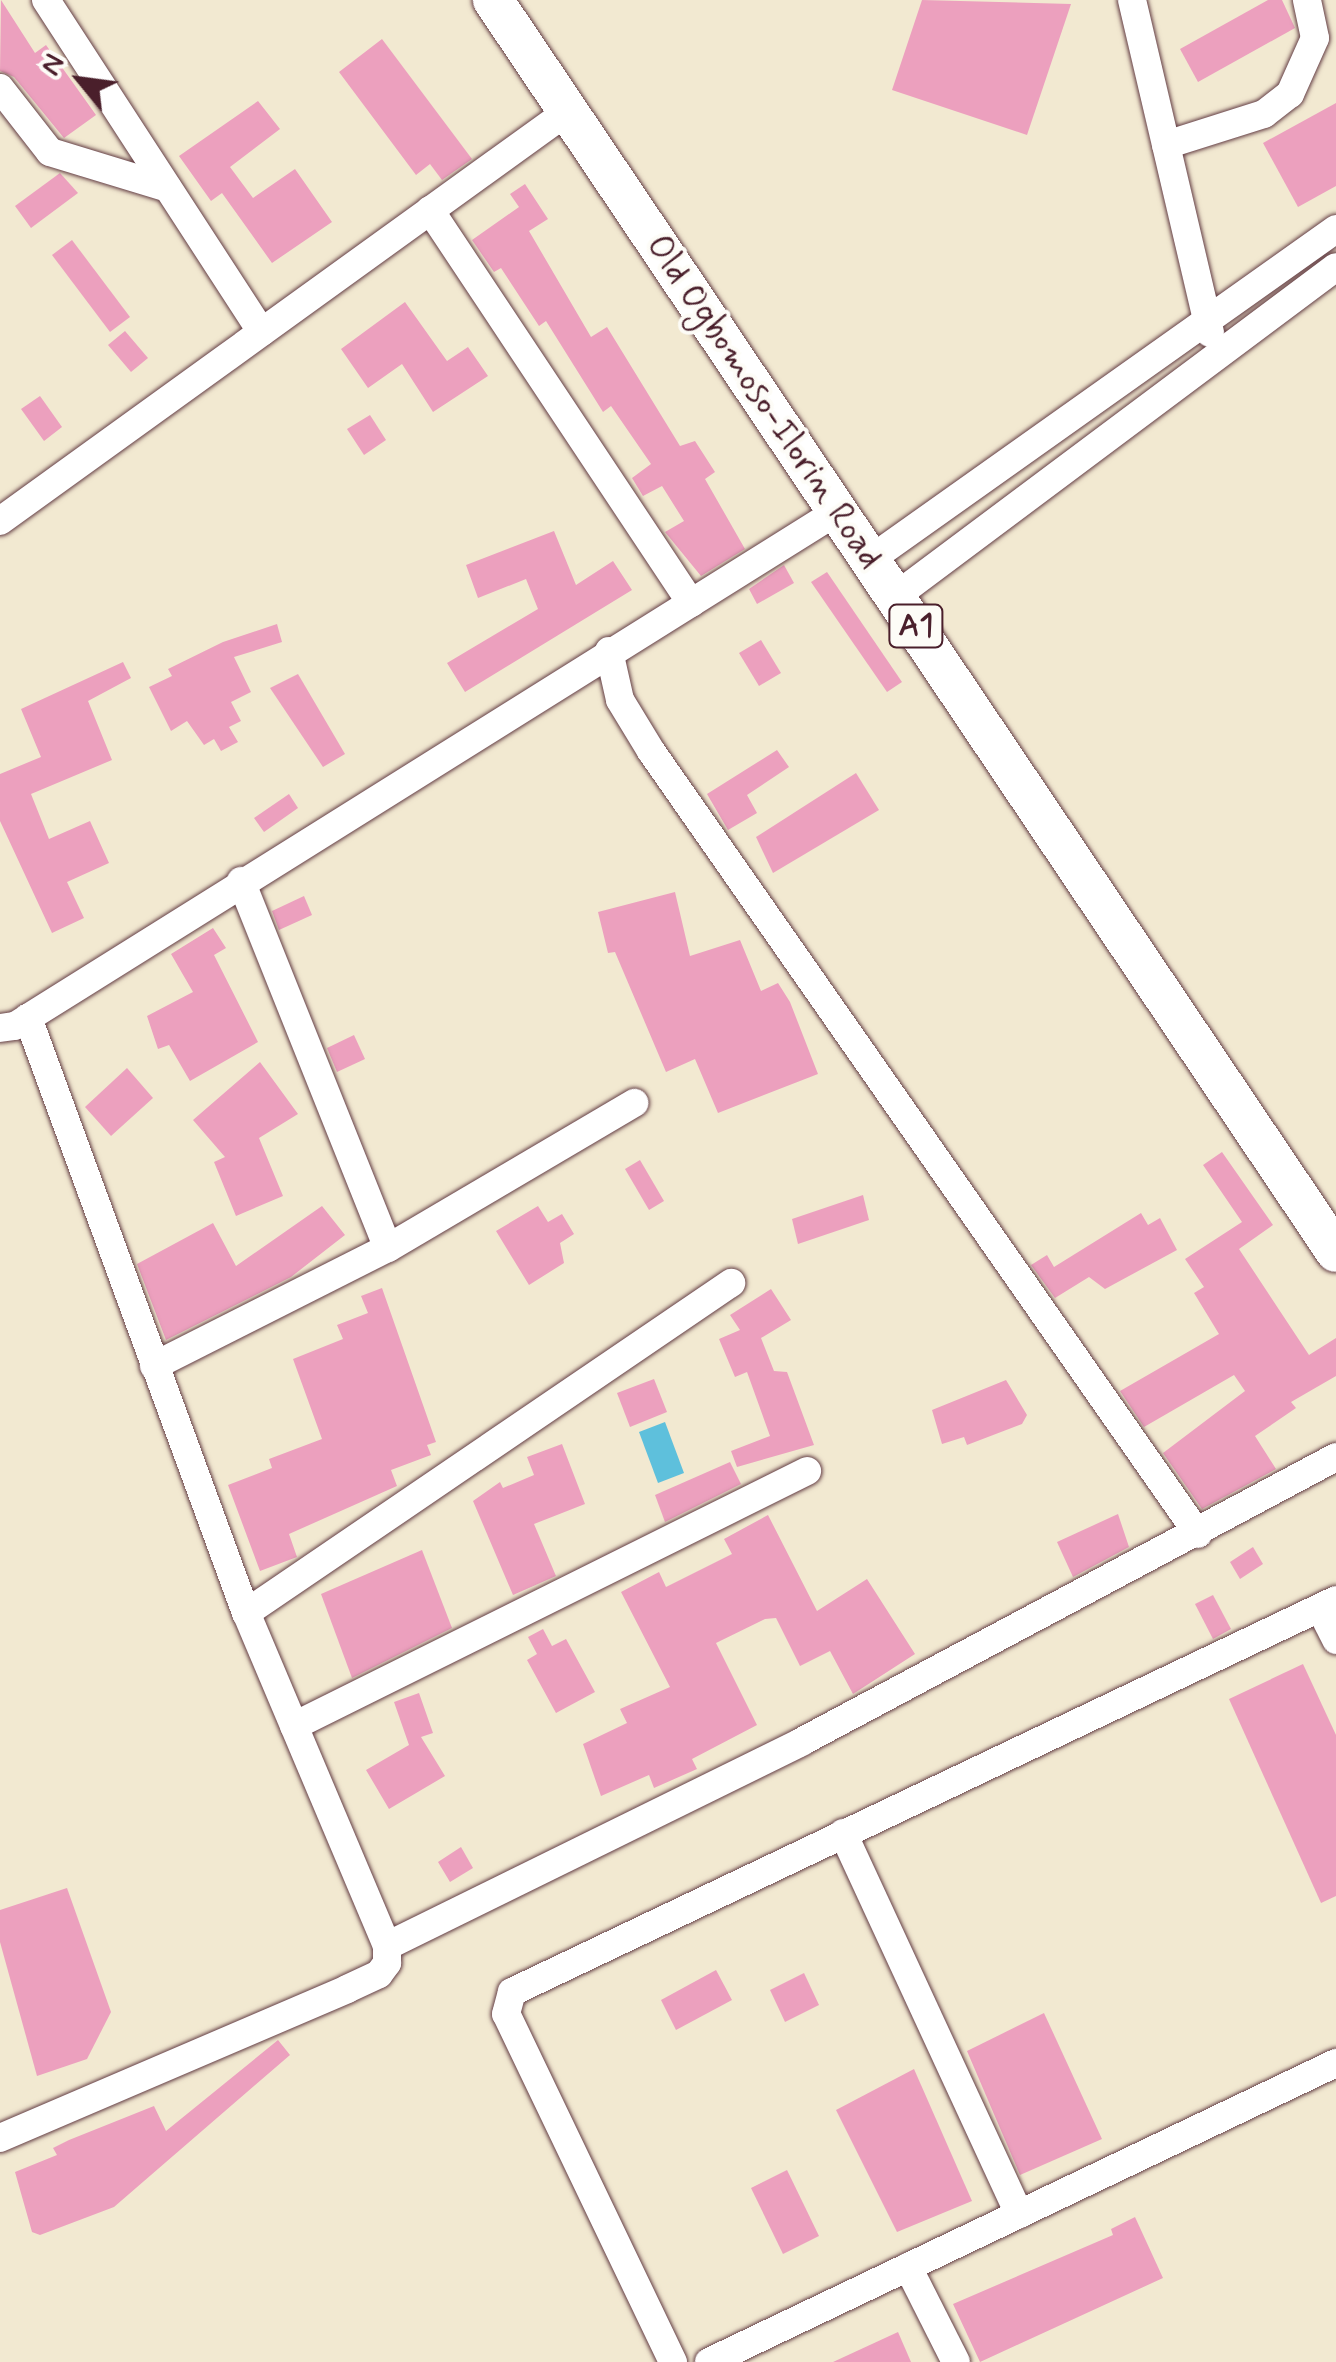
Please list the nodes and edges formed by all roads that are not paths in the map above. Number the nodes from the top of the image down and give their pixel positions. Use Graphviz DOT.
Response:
graph roads {
  1 [pos="46,0"];
  2 [pos="493,0"];
  3 [pos="1132,0"];
  4 [pos="1307,0"];
  5 [pos="0,88"];
  6 [pos="568,110"];
  7 [pos="1166,145"];
  8 [pos="168,188"];
  9 [pos="430,210"];
  10 [pos="1331,242"];
  11 [pos="1336,267"];
  12 [pos="1206,319"];
  13 [pos="262,332"];
  14 [pos="1216,354"];
  15 [pos="838,511"];
  16 [pos="0,521"];
  17 [pos="871,560"];
  18 [pos="896,596"];
  19 [pos="691,603"];
  20 [pos="608,651"];
  21 [pos="242,881"];
  22 [pos="28,1018"];
  23 [pos="0,1028"];
  24 [pos="634,1103"];
  25 [pos="388,1248"];
  26 [pos="1336,1252"];
  27 [pos="731,1283"];
  28 [pos="154,1366"];
  29 [pos="1336,1458"];
  30 [pos="807,1471"];
  31 [pos="1198,1534"];
  32 [pos="1328,1604"];
  33 [pos="246,1613"];
  34 [pos="1336,1640"];
  35 [pos="294,1726"];
  36 [pos="842,1833"];
  37 [pos="386,1946"];
  38 [pos="1336,2063"];
  39 [pos="0,2138"];
  40 [pos="1018,2214"];
  41 [pos="908,2267"];
  42 [pos="673,2362"];
  43 [pos="709,2362"];
  44 [pos="956,2362"];
  1 -- 8 [label="street"];
  2 -- 6 [label="highway, Old Ogbomoso-Ilorin Road / A1"];
  3 -- 7 [label="street"];
  4 -- 7 [label="street"];
  5 -- 8 [label="street"];
  6 -- 9 [label="street"];
  6 -- 15 [label="highway, Old Ogbomoso-Ilorin Road / A1"];
  7 -- 12 [label="street"];
  8 -- 13 [label="street"];
  9 -- 13 [label="street"];
  9 -- 19 [label="street"];
  10 -- 12 [label="street"];
  11 -- 14 [label="street"];
  12 -- 14 [label="street"];
  12 -- 17 [label="street"];
  13 -- 16 [label="street"];
  14 -- 18 [label="street"];
  15 -- 17 [label="highway, Old Ogbomoso-Ilorin Road / A1"];
  15 -- 19 [label="street"];
  17 -- 18 [label="highway, Old Ogbomoso-Ilorin Road / A1"];
  18 -- 26 [label="highway, Old Ogbomoso-Ilorin Road / A1"];
  19 -- 20 [label="street"];
  20 -- 21 [label="street"];
  20 -- 31 [label="street"];
  21 -- 22 [label="street"];
  21 -- 25 [label="street"];
  22 -- 23 [label="street"];
  22 -- 28 [label="street"];
  24 -- 25 [label="street"];
  25 -- 28 [label="street"];
  27 -- 33 [label="street"];
  28 -- 33 [label="street"];
  29 -- 31 [label="street"];
  30 -- 35 [label="street"];
  31 -- 37 [label="street"];
  32 -- 34 [label="street"];
  32 -- 36 [label="street"];
  33 -- 35 [label="street"];
  35 -- 37 [label="street"];
  36 -- 40 [label="street"];
  36 -- 42 [label="street"];
  37 -- 39 [label="street"];
  38 -- 40 [label="street"];
  40 -- 41 [label="street"];
  41 -- 43 [label="street"];
  41 -- 44 [label="street"];
}
